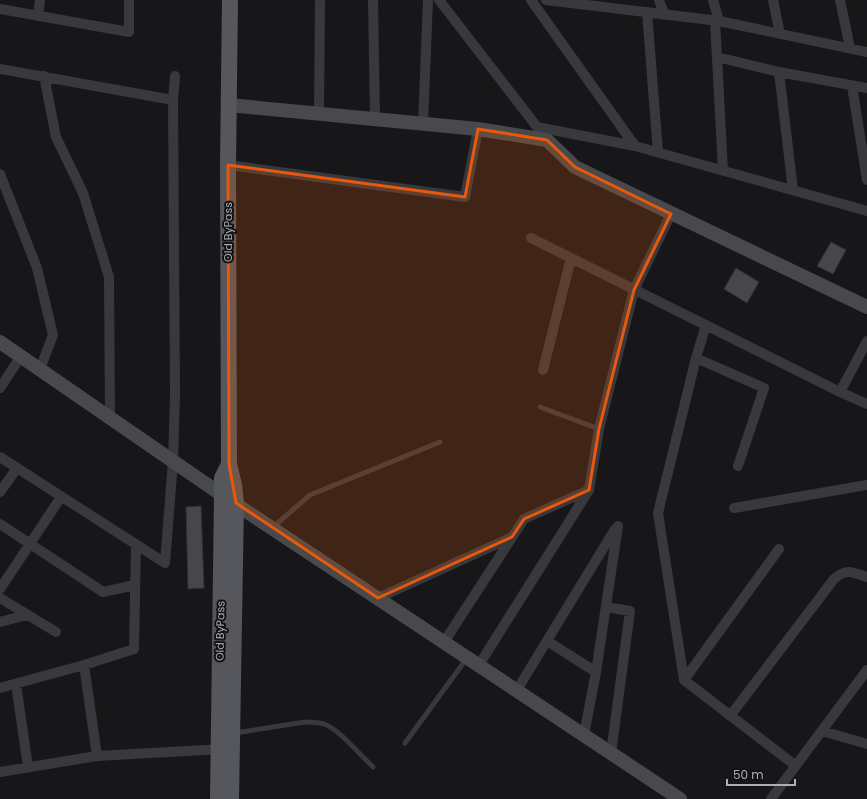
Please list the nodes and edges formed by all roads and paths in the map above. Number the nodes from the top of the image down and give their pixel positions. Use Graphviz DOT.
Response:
graph roads {
  1 [pos="40,0"];
  2 [pos="129,0"];
  3 [pos="230,0"];
  4 [pos="320,0"];
  5 [pos="373,0"];
  6 [pos="428,0"];
  7 [pos="439,0"];
  8 [pos="531,0"];
  9 [pos="546,0"];
  10 [pos="659,0"];
  11 [pos="713,0"];
  12 [pos="773,0"];
  13 [pos="840,0"];
  14 [pos="0,9"];
  15 [pos="647,12"];
  16 [pos="664,14"];
  17 [pos="38,16"];
  18 [pos="717,21"];
  19 [pos="780,34"];
  20 [pos="850,48"];
  21 [pos="867,52"];
  22 [pos="717,57"];
  23 [pos="0,69"];
  24 [pos="779,72"];
  25 [pos="44,76"];
  26 [pos="175,76"];
  27 [pos="852,86"];
  28 [pos="867,88"];
  29 [pos="173,100"];
  30 [pos="229,105"];
  31 [pos="319,114"];
  32 [pos="375,119"];
  33 [pos="423,124"];
  34 [pos="537,127"];
  35 [pos="478,129"];
  36 [pos="547,140"];
  37 [pos="635,146"];
  38 [pos="658,152"];
  39 [pos="228,165"];
  40 [pos="723,170"];
  41 [pos="0,174"];
  42 [pos="867,180"];
  43 [pos="793,190"];
  44 [pos="867,211"];
  45 [pos="671,214"];
  46 [pos="531,238"];
  47 [pos="571,258"];
  48 [pos="634,290"];
  49 [pos="866,304"];
  50 [pos="706,325"];
  51 [pos="867,341"];
  52 [pos="0,342"];
  53 [pos="21,356"];
  54 [pos="696,358"];
  55 [pos="40,369"];
  56 [pos="543,370"];
  57 [pos="0,388"];
  58 [pos="840,392"];
  59 [pos="867,404"];
  60 [pos="540,406"];
  61 [pos="110,417"];
  62 [pos="599,429"];
  63 [pos="440,442"];
  64 [pos="0,457"];
  65 [pos="173,461"];
  66 [pos="229,464"];
  67 [pos="738,466"];
  68 [pos="17,468"];
  69 [pos="867,485"];
  70 [pos="590,490"];
  71 [pos="0,492"];
  72 [pos="222,495"];
  73 [pos="61,497"];
  74 [pos="236,503"];
  75 [pos="734,508"];
  76 [pos="0,524"];
  77 [pos="273,528"];
  78 [pos="512,537"];
  79 [pos="30,544"];
  80 [pos="136,545"];
  81 [pos="779,549"];
  82 [pos="867,577"];
  83 [pos="135,585"];
  84 [pos="0,589"];
  85 [pos="0,598"];
  86 [pos="378,598"];
  87 [pos="606,607"];
  88 [pos="27,615"];
  89 [pos="0,622"];
  90 [pos="56,632"];
  91 [pos="547,641"];
  92 [pos="444,642"];
  93 [pos="473,661"];
  94 [pos="84,665"];
  95 [pos="867,670"];
  96 [pos="596,672"];
  97 [pos="684,680"];
  98 [pos="16,684"];
  99 [pos="0,688"];
  100 [pos="517,690"];
  101 [pos="730,716"];
  102 [pos="822,731"];
  103 [pos="232,734"];
  104 [pos="584,735"];
  105 [pos="405,743"];
  106 [pos="867,744"];
  107 [pos="225,749"];
  108 [pos="611,753"];
  109 [pos="97,756"];
  110 [pos="796,766"];
  111 [pos="28,767"];
  112 [pos="373,767"];
  113 [pos="0,772"];
  114 [pos="224,798"];
  115 [pos="680,799"];
  116 [pos="771,799"];
  1 -- 17 [label="street"];
  2 -- 17 [label="street"];
  3 -- 30 [label="main road, Old ByPass"];
  4 -- 31 [label="street"];
  5 -- 32 [label="street"];
  6 -- 33 [label="street"];
  7 -- 34 [label="street"];
  8 -- 37 [label="street"];
  9 -- 15 [label="street"];
  10 -- 16 [label="street"];
  11 -- 18 [label="street"];
  12 -- 19 [label="street"];
  13 -- 20 [label="street"];
  14 -- 17 [label="street"];
  15 -- 16 [label="street"];
  15 -- 38 [label="street"];
  16 -- 18 [label="street"];
  18 -- 19 [label="street"];
  18 -- 22 [label="street"];
  19 -- 20 [label="street"];
  20 -- 21 [label="street"];
  22 -- 24 [label="street"];
  22 -- 40 [label="street"];
  23 -- 25 [label="street"];
  24 -- 27 [label="street"];
  24 -- 43 [label="street"];
  25 -- 29 [label="street"];
  25 -- 61 [label="street"];
  26 -- 29 [label="street"];
  27 -- 28 [label="street"];
  27 -- 42 [label="street"];
  29 -- 65 [label="street"];
  30 -- 31 [label="main road"];
  30 -- 39 [label="main road, Old ByPass"];
  31 -- 32 [label="main road"];
  32 -- 33 [label="main road"];
  33 -- 35 [label="main road"];
  34 -- 36 [label="street"];
  34 -- 37 [label="street"];
  35 -- 36 [label="main road"];
  35 -- 39 [label="street"];
  36 -- 45 [label="main road"];
  37 -- 38 [label="street"];
  38 -- 40 [label="street"];
  39 -- 66 [label="main road, Old ByPass"];
  40 -- 43 [label="street"];
  41 -- 55 [label="street"];
  43 -- 44 [label="street"];
  45 -- 48 [label="street"];
  45 -- 49 [label="main road"];
  46 -- 47 [label="street"];
  47 -- 48 [label="street"];
  47 -- 56 [label="street"];
  48 -- 50 [label="street"];
  48 -- 62 [label="street"];
  50 -- 54 [label="street"];
  50 -- 58 [label="street"];
  51 -- 58 [label="street"];
  52 -- 53 [label="main road"];
  53 -- 55 [label="main road"];
  53 -- 57 [label="street"];
  54 -- 67 [label="street"];
  54 -- 97 [label="street"];
  55 -- 61 [label="main road"];
  58 -- 59 [label="street"];
  60 -- 62 [label="lane"];
  61 -- 65 [label="main road"];
  62 -- 70 [label="street"];
  63 -- 77 [label="lane"];
  64 -- 68 [label="street"];
  65 -- 72 [label="main road"];
  65 -- 80 [label="street"];
  66 -- 72 [label="main road, Old ByPass"];
  66 -- 74 [label="main road, Old ByPass"];
  68 -- 71 [label="street"];
  68 -- 73 [label="street"];
  69 -- 75 [label="street"];
  70 -- 78 [label="street"];
  70 -- 93 [label="street"];
  72 -- 74 [label="main road"];
  72 -- 107 [label="main road, Old ByPass"];
  73 -- 79 [label="street"];
  73 -- 80 [label="street"];
  74 -- 77 [label="main road"];
  74 -- 103 [label="main road, Old ByPass"];
  76 -- 79 [label="street"];
  77 -- 86 [label="main road"];
  78 -- 86 [label="street"];
  78 -- 92 [label="street"];
  79 -- 83 [label="street"];
  79 -- 84 [label="street"];
  80 -- 83 [label="street"];
  81 -- 97 [label="street"];
  82 -- 101 [label="street"];
  83 -- 94 [label="street"];
  85 -- 88 [label="street"];
  86 -- 92 [label="main road"];
  87 -- 91 [label="street"];
  87 -- 96 [label="street"];
  87 -- 108 [label="street"];
  88 -- 89 [label="street"];
  88 -- 90 [label="street"];
  91 -- 96 [label="street"];
  91 -- 100 [label="street"];
  92 -- 93 [label="main road"];
  93 -- 100 [label="main road"];
  93 -- 105 [label="lane"];
  94 -- 98 [label="street"];
  94 -- 109 [label="street"];
  95 -- 102 [label="street"];
  96 -- 104 [label="street"];
  97 -- 101 [label="street"];
  98 -- 99 [label="street"];
  98 -- 111 [label="street"];
  100 -- 104 [label="main road"];
  101 -- 110 [label="street"];
  102 -- 106 [label="street"];
  102 -- 110 [label="street"];
  103 -- 107 [label="main road, Old ByPass"];
  103 -- 112 [label="lane"];
  104 -- 108 [label="main road"];
  107 -- 109 [label="street"];
  107 -- 114 [label="main road, Old ByPass"];
  108 -- 115 [label="main road"];
  109 -- 111 [label="street"];
  110 -- 116 [label="street"];
  111 -- 113 [label="street"];
}
